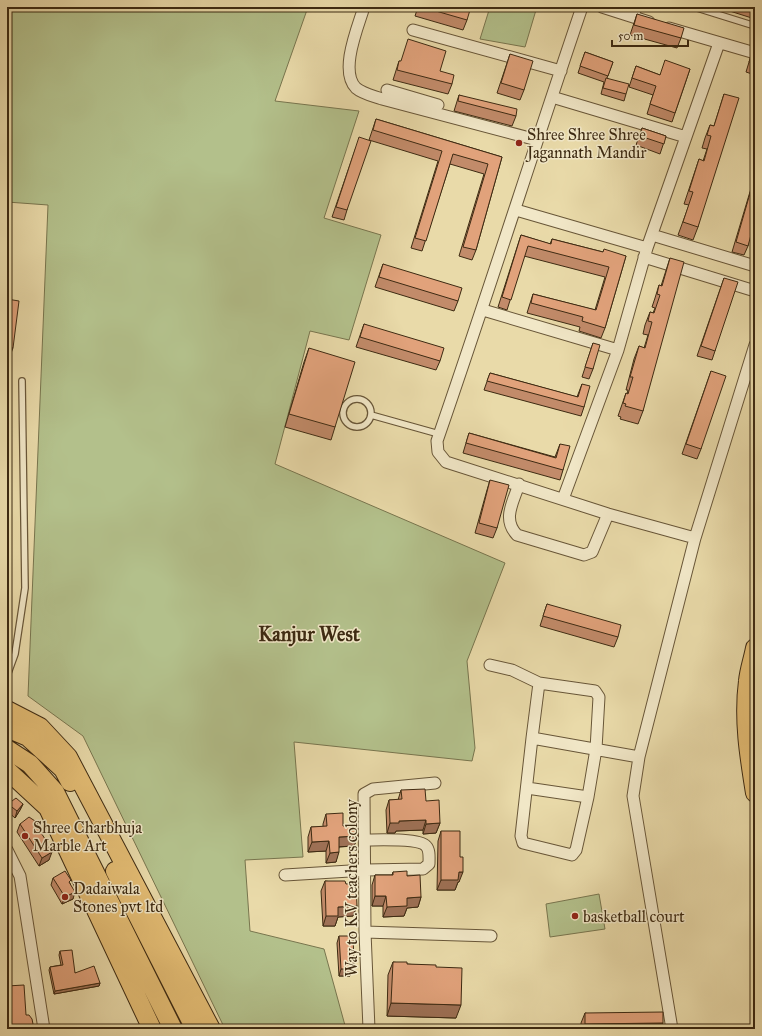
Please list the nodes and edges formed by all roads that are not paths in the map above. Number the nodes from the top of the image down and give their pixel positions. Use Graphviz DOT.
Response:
graph roads {
  1 [pos="364,7"];
  2 [pos="582,7"];
  3 [pos="602,7"];
  4 [pos="694,7"];
  5 [pos="637,12"];
  6 [pos="755,26"];
  7 [pos="413,30"];
  8 [pos="719,42"];
  9 [pos="755,53"];
  10 [pos="561,71"];
  11 [pos="387,90"];
  12 [pos="552,97"];
  13 [pos="401,99"];
  14 [pos="686,137"];
  15 [pos="537,140"];
  16 [pos="516,210"];
  17 [pos="652,235"];
  18 [pos="646,252"];
  19 [pos="755,266"];
  20 [pos="755,291"];
  21 [pos="483,310"];
  22 [pos="755,345"];
  23 [pos="618,350"];
  24 [pos="22,380"];
  25 [pos="371,415"];
  26 [pos="439,434"];
  27 [pos="519,484"];
  28 [pos="563,499"];
  29 [pos="608,514"];
  30 [pos="695,538"];
  31 [pos="755,648"];
  32 [pos="490,665"];
  33 [pos="7,676"];
  34 [pos="539,684"];
  35 [pos="7,710"];
  36 [pos="7,728"];
  37 [pos="532,738"];
  38 [pos="7,749"];
  39 [pos="596,749"];
  40 [pos="639,757"];
  41 [pos="7,770"];
  42 [pos="435,784"];
  43 [pos="527,788"];
  44 [pos="755,793"];
  45 [pos="588,797"];
  46 [pos="365,840"];
  47 [pos="7,850"];
  48 [pos="366,870"];
  49 [pos="285,875"];
  50 [pos="365,932"];
  51 [pos="491,936"];
  52 [pos="44,1029"];
  53 [pos="152,1029"];
  54 [pos="173,1029"];
  55 [pos="195,1029"];
  56 [pos="211,1029"];
  57 [pos="369,1029"];
  58 [pos="672,1029"];
  1 -- 13 [label="street"];
  2 -- 10 [label="street"];
  3 -- 5 [label="street"];
  4 -- 6 [label="lane"];
  5 -- 8 [label="street"];
  7 -- 10 [label="street"];
  8 -- 9 [label="street"];
  8 -- 14 [label="street"];
  10 -- 12 [label="street"];
  11 -- 13 [label="street"];
  12 -- 14 [label="street"];
  12 -- 15 [label="street"];
  13 -- 15 [label="street"];
  14 -- 17 [label="street"];
  15 -- 16 [label="street"];
  16 -- 18 [label="street"];
  16 -- 21 [label="street"];
  17 -- 18 [label="street"];
  17 -- 19 [label="street"];
  18 -- 20 [label="street"];
  18 -- 23 [label="street"];
  21 -- 23 [label="street"];
  21 -- 26 [label="street"];
  22 -- 30 [label="street"];
  23 -- 28 [label="street"];
  24 -- 33 [label="lane"];
  25 -- 25 [label="lane"];
  25 -- 26 [label="lane"];
  26 -- 27 [label="street"];
  27 -- 28 [label="street"];
  27 -- 29 [label="street"];
  28 -- 29 [label="street"];
  29 -- 30 [label="street"];
  30 -- 40 [label="street"];
  31 -- 44 [label="main road"];
  32 -- 34 [label="street"];
  34 -- 37 [label="street"];
  34 -- 39 [label="street"];
  35 -- 56 [label="main road"];
  36 -- 55 [label="main road"];
  37 -- 39 [label="street"];
  37 -- 43 [label="street"];
  38 -- 54 [label="main road"];
  39 -- 40 [label="street"];
  39 -- 45 [label="street"];
  40 -- 58 [label="street"];
  41 -- 53 [label="main road"];
  42 -- 46 [label="street, Way to K.V teachers colony"];
  43 -- 45 [label="street"];
  43 -- 45 [label="street"];
  46 -- 48 [label="street, Way to K.V teachers colony"];
  46 -- 48 [label="street"];
  47 -- 52 [label="street"];
  48 -- 49 [label="street"];
  48 -- 50 [label="street, Way to K.V teachers colony"];
  50 -- 51 [label="street"];
  50 -- 57 [label="street, Way to K.V teachers colony"];
}
